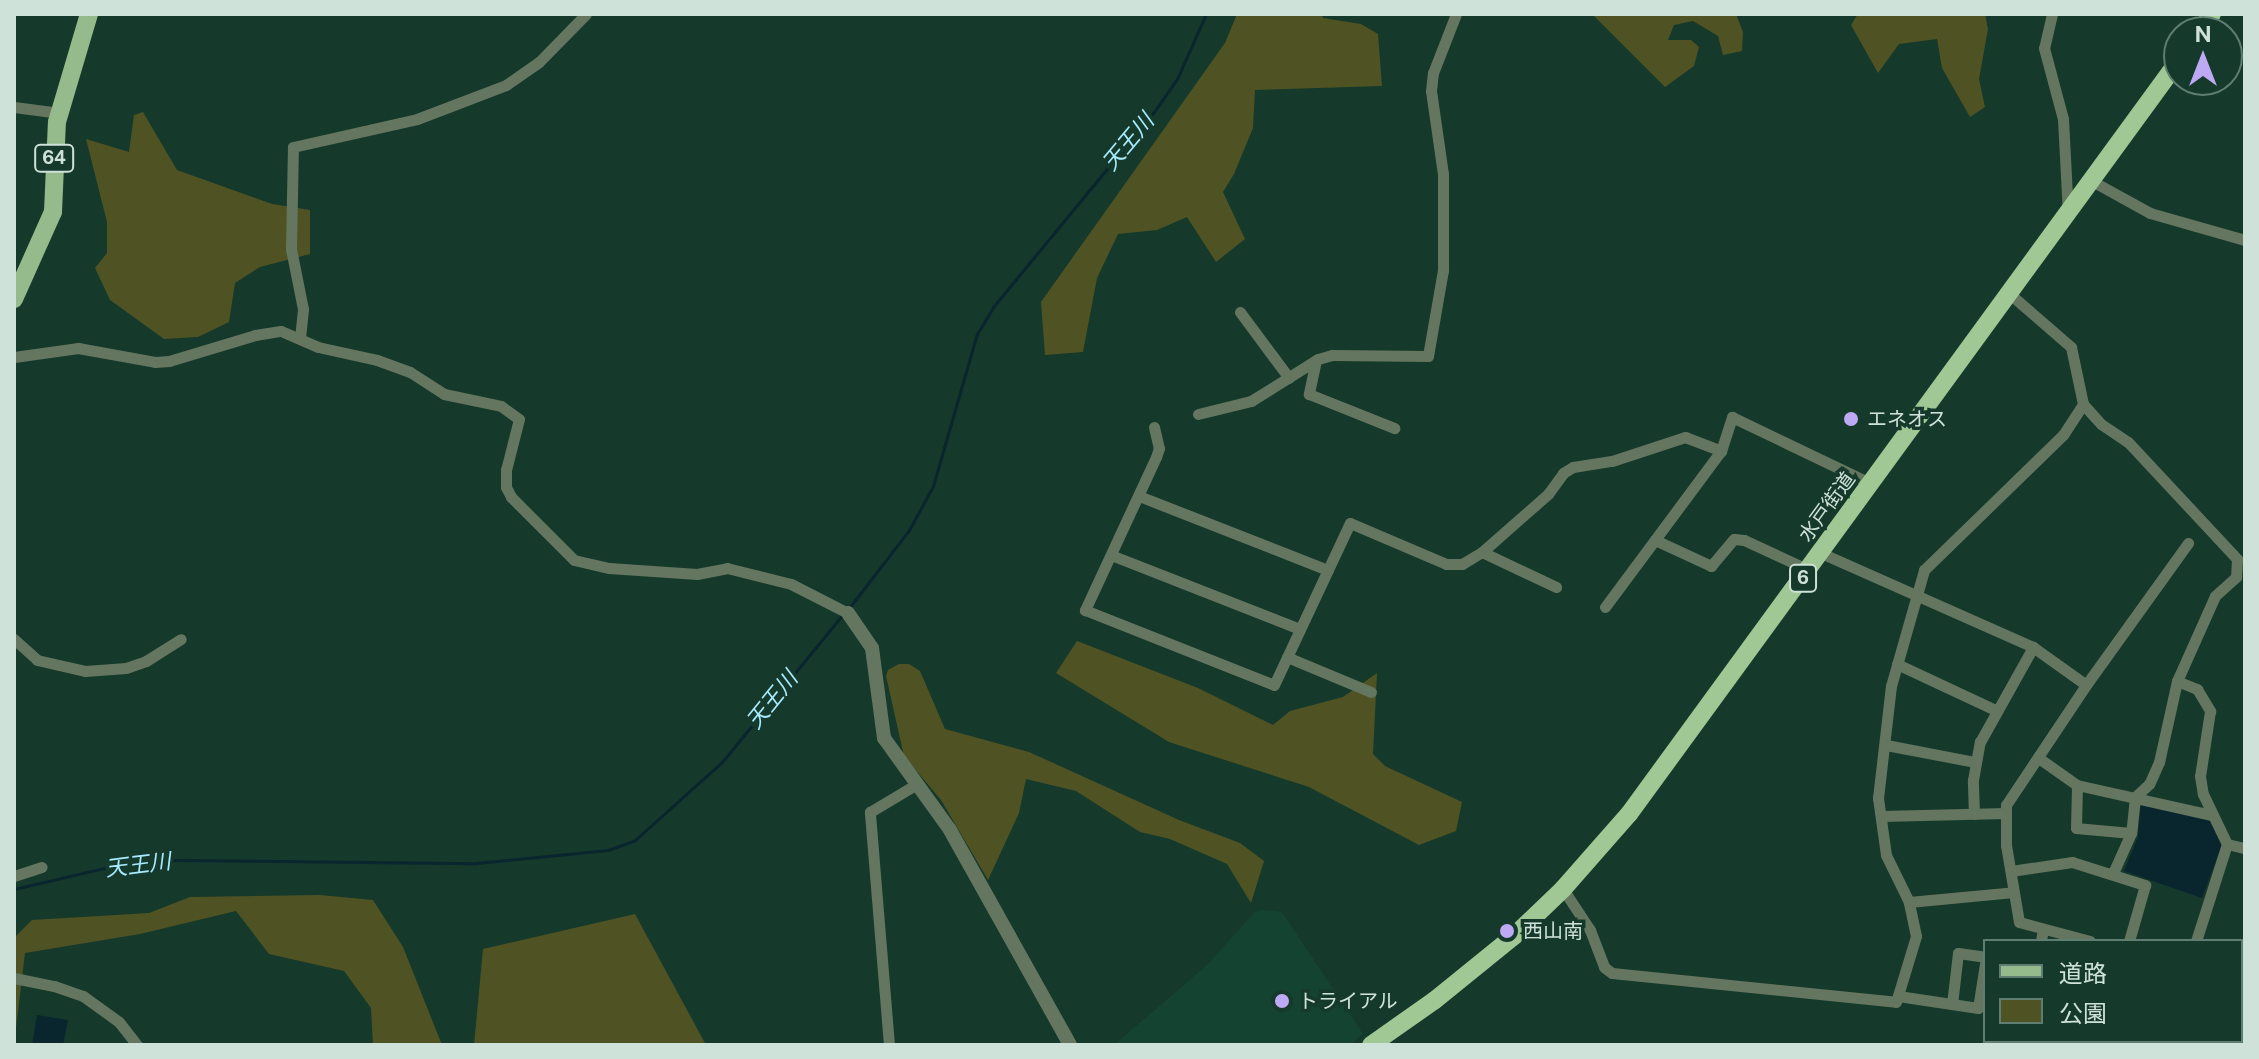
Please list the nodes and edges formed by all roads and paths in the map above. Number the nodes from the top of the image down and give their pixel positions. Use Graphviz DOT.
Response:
graph roads {
  1 [pos="89,14"];
  2 [pos="586,14"];
  3 [pos="1456,14"];
  4 [pos="2052,14"];
  5 [pos="2163,82"];
  6 [pos="14,107"];
  7 [pos="60,113"];
  8 [pos="2092,181"];
  9 [pos="2068,214"];
  10 [pos="2245,240"];
  11 [pos="2010,294"];
  12 [pos="14,299"];
  13 [pos="1240,312"];
  14 [pos="300,338"];
  15 [pos="14,357"];
  16 [pos="1316,360"];
  17 [pos="1289,378"];
  18 [pos="2083,404"];
  19 [pos="1198,414"];
  20 [pos="1154,427"];
  21 [pos="1394,428"];
  22 [pos="1721,451"];
  23 [pos="1872,484"];
  24 [pos="1139,496"];
  25 [pos="1655,540"];
  26 [pos="2188,543"];
  27 [pos="1482,552"];
  28 [pos="1821,553"];
  29 [pos="1111,555"];
  30 [pos="1328,570"];
  31 [pos="1809,570"];
  32 [pos="1556,587"];
  33 [pos="1916,594"];
  34 [pos="1605,607"];
  35 [pos="844,609"];
  36 [pos="1300,629"];
  37 [pos="14,639"];
  38 [pos="181,639"];
  39 [pos="2033,647"];
  40 [pos="1287,657"];
  41 [pos="1897,664"];
  42 [pos="2177,681"];
  43 [pos="2086,685"];
  44 [pos="1371,692"];
  45 [pos="1995,710"];
  46 [pos="1886,745"];
  47 [pos="2040,759"];
  48 [pos="1975,762"];
  49 [pos="917,784"];
  50 [pos="2077,785"];
  51 [pos="2135,797"];
  52 [pos="2006,813"];
  53 [pos="1974,814"];
  54 [pos="2211,815"];
  55 [pos="1881,816"];
  56 [pos="2131,833"];
  57 [pos="2227,844"];
  58 [pos="2245,848"];
  59 [pos="42,867"];
  60 [pos="2011,871"];
  61 [pos="2113,873"];
  62 [pos="14,876"];
  63 [pos="1563,889"];
  64 [pos="2014,892"];
  65 [pos="1909,902"];
  66 [pos="2042,935"];
  67 [pos="2074,939"];
  68 [pos="2130,939"];
  69 [pos="2197,939"];
  70 [pos="1983,957"];
  71 [pos="1983,977"];
  72 [pos="14,978"];
  73 [pos="1898,996"];
  74 [pos="1952,1004"];
  75 [pos="137,1045"];
  76 [pos="889,1045"];
  77 [pos="1070,1045"];
  78 [pos="1371,1045"];
  1 -- 7 [label="main road, 64"];
  2 -- 14 [label="street"];
  3 -- 16 [label="street"];
  4 -- 9 [label="street"];
  5 -- 8 [label="highway, 水戸街道 / 6"];
  6 -- 7 [label="street"];
  7 -- 12 [label="main road, 64"];
  8 -- 9 [label="highway, 水戸街道 / 6"];
  8 -- 10 [label="street"];
  9 -- 11 [label="highway, 水戸街道 / 6"];
  11 -- 18 [label="street"];
  11 -- 23 [label="highway, 水戸街道 / 6"];
  13 -- 17 [label="street"];
  14 -- 15 [label="street"];
  14 -- 35 [label="street"];
  16 -- 17 [label="street"];
  16 -- 21 [label="street"];
  17 -- 19 [label="street"];
  18 -- 33 [label="street"];
  18 -- 42 [label="street"];
  20 -- 24 [label="street"];
  22 -- 23 [label="street"];
  22 -- 25 [label="street"];
  22 -- 27 [label="street"];
  23 -- 28 [label="highway, 水戸街道 / 6"];
  24 -- 29 [label="street"];
  24 -- 30 [label="street"];
  25 -- 31 [label="street"];
  25 -- 34 [label="street"];
  26 -- 43 [label="street"];
  27 -- 30 [label="street"];
  27 -- 32 [label="street"];
  28 -- 31 [label="highway, 水戸街道 / 6"];
  28 -- 33 [label="street"];
  29 -- 36 [label="street"];
  29 -- 40 [label="street"];
  30 -- 36 [label="street"];
  31 -- 63 [label="highway, 水戸街道 / 6"];
  33 -- 39 [label="street"];
  33 -- 41 [label="street"];
  35 -- 49 [label="street"];
  36 -- 40 [label="street"];
  37 -- 38 [label="street"];
  39 -- 43 [label="street"];
  39 -- 45 [label="street"];
  40 -- 44 [label="street"];
  41 -- 45 [label="street"];
  41 -- 46 [label="street"];
  42 -- 51 [label="street"];
  42 -- 54 [label="street"];
  43 -- 47 [label="street"];
  45 -- 48 [label="street"];
  46 -- 48 [label="street"];
  46 -- 55 [label="street"];
  47 -- 50 [label="street"];
  47 -- 52 [label="street"];
  48 -- 53 [label="street"];
  49 -- 76 [label="street"];
  49 -- 77 [label="street"];
  50 -- 51 [label="street"];
  50 -- 56 [label="street"];
  51 -- 54 [label="street"];
  51 -- 56 [label="street"];
  52 -- 53 [label="street"];
  52 -- 60 [label="street"];
  53 -- 55 [label="street"];
  54 -- 57 [label="street"];
  55 -- 65 [label="street"];
  56 -- 61 [label="street"];
  57 -- 58 [label="street"];
  57 -- 69 [label="street"];
  59 -- 62 [label="street"];
  60 -- 61 [label="street"];
  60 -- 64 [label="street"];
  61 -- 68 [label="street"];
  63 -- 73 [label="street"];
  63 -- 78 [label="highway, 水戸街道 / 6"];
  64 -- 65 [label="street"];
  64 -- 66 [label="street"];
  65 -- 73 [label="street"];
  66 -- 67 [label="street"];
  70 -- 74 [label="street"];
  71 -- 74 [label="street"];
  72 -- 75 [label="street"];
  73 -- 74 [label="street"];
}
